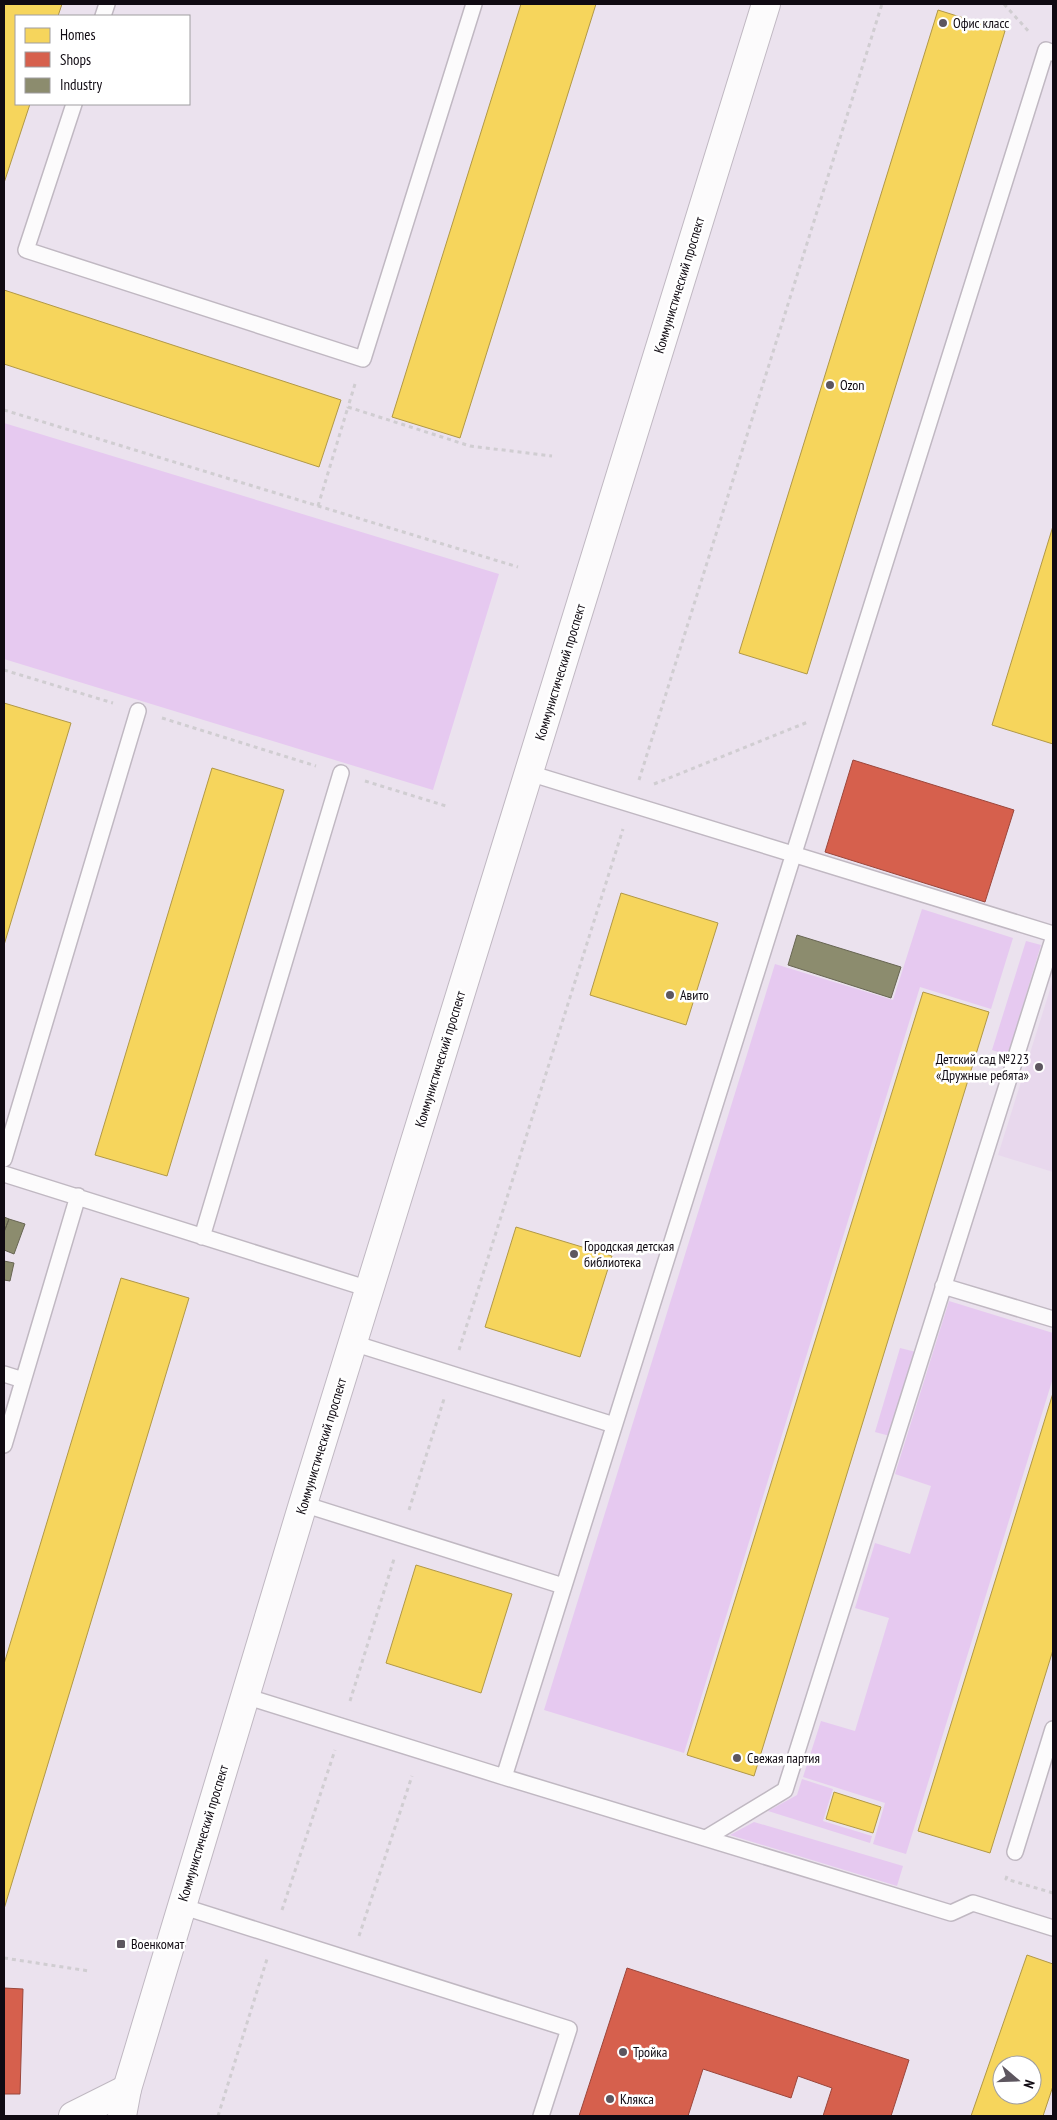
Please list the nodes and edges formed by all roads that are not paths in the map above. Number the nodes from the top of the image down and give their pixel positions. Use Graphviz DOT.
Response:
graph roads {
  1 [pos="474,4"];
  2 [pos="766,4"];
  3 [pos="1053,53"];
  4 [pos="74,105"];
  5 [pos="138,711"];
  6 [pos="529,773"];
  7 [pos="341,774"];
  8 [pos="793,855"];
  9 [pos="1053,934"];
  10 [pos="1053,939"];
  11 [pos="4,1159"];
  12 [pos="4,1174"];
  13 [pos="78,1196"];
  14 [pos="202,1236"];
  15 [pos="943,1286"];
  16 [pos="370,1289"];
  17 [pos="1053,1319"];
  18 [pos="353,1343"];
  19 [pos="4,1374"];
  20 [pos="24,1380"];
  21 [pos="614,1425"];
  22 [pos="4,1445"];
  23 [pos="303,1504"];
  24 [pos="563,1586"];
  25 [pos="245,1696"];
  26 [pos="1053,1729"];
  27 [pos="504,1777"];
  28 [pos="706,1838"];
  29 [pos="1015,1852"];
  30 [pos="181,1906"];
  31 [pos="1053,1928"];
  32 [pos="127,2089"];
  33 [pos="73,2116"];
  34 [pos="122,2116"];
  35 [pos="541,2116"];
  1 -- 4 [label="lane"];
  2 -- 6 [label="main road, Коммунистический проспект"];
  3 -- 8 [label="lane"];
  5 -- 11 [label="lane"];
  6 -- 8 [label="lane"];
  6 -- 16 [label="main road, Коммунистический проспект"];
  7 -- 14 [label="lane"];
  8 -- 9 [label="lane"];
  8 -- 21 [label="lane"];
  10 -- 15 [label="lane"];
  12 -- 13 [label="lane"];
  13 -- 14 [label="lane"];
  13 -- 20 [label="lane"];
  14 -- 16 [label="lane"];
  15 -- 17 [label="lane"];
  15 -- 28 [label="lane"];
  16 -- 18 [label="main road, Коммунистический проспект"];
  18 -- 21 [label="lane"];
  18 -- 23 [label="main road, Коммунистический проспект"];
  19 -- 20 [label="lane"];
  20 -- 22 [label="lane"];
  21 -- 24 [label="lane"];
  23 -- 24 [label="lane"];
  23 -- 25 [label="main road, Коммунистический проспект"];
  24 -- 27 [label="lane"];
  25 -- 27 [label="lane"];
  25 -- 30 [label="main road, Коммунистический проспект"];
  26 -- 29 [label="lane"];
  27 -- 28 [label="lane"];
  28 -- 31 [label="lane"];
  30 -- 32 [label="main road, Коммунистический проспект"];
  30 -- 35 [label="lane"];
  32 -- 33 [label="main road"];
  32 -- 34 [label="main road, Коммунистический проспект"];
}
